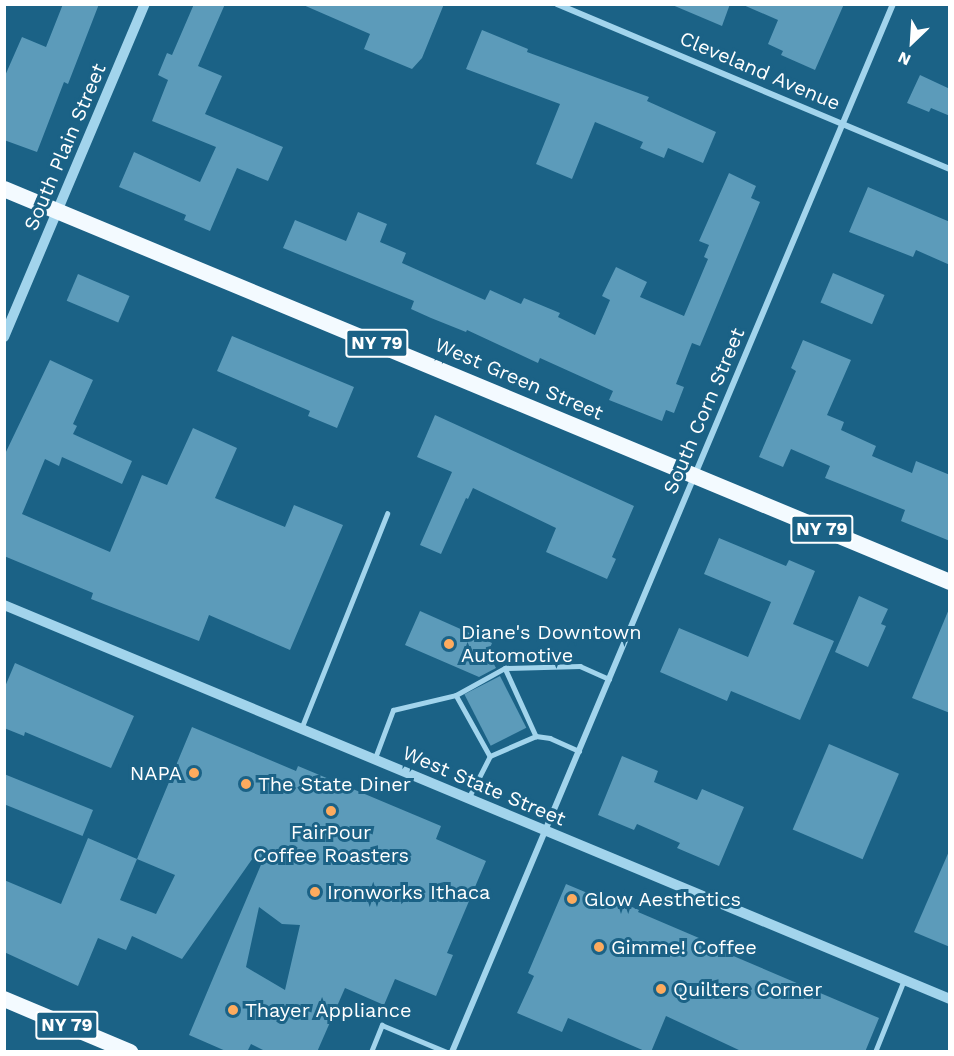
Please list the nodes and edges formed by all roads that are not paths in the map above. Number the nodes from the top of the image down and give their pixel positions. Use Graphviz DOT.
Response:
graph roads {
  1 [pos="145,4"];
  2 [pos="557,4"];
  3 [pos="893,4"];
  4 [pos="843,124"];
  5 [pos="950,169"];
  6 [pos="4,189"];
  7 [pos="58,211"];
  8 [pos="4,337"];
  9 [pos="695,476"];
  10 [pos="387,513"];
  11 [pos="950,582"];
  12 [pos="4,605"];
  13 [pos="505,668"];
  14 [pos="609,679"];
  15 [pos="456,695"];
  16 [pos="519,699"];
  17 [pos="513,702"];
  18 [pos="300,729"];
  19 [pos="536,736"];
  20 [pos="579,751"];
  21 [pos="490,756"];
  22 [pos="375,760"];
  23 [pos="468,799"];
  24 [pos="545,831"];
  25 [pos="904,980"];
  26 [pos="4,999"];
  27 [pos="950,999"];
  28 [pos="130,1052"];
  29 [pos="371,1052"];
  30 [pos="447,1052"];
  31 [pos="452,1052"];
  32 [pos="875,1052"];
  1 -- 7 [label="street, South Plain Street"];
  2 -- 4 [label="street, Cleveland Avenue"];
  3 -- 4 [label="street, South Corn Street"];
  4 -- 5 [label="street, Cleveland Avenue"];
  4 -- 9 [label="street, South Corn Street"];
  6 -- 7 [label="highway, West Green Street / NY 79"];
  7 -- 8 [label="street, South Plain Street"];
  7 -- 9 [label="highway, West Green Street / NY 79"];
  9 -- 11 [label="highway, West Green Street / NY 79"];
  9 -- 14 [label="street, South Corn Street"];
  10 -- 18 [label="lane"];
  12 -- 18 [label="street, West State Street"];
  13 -- 14 [label="lane"];
  13 -- 15 [label="lane"];
  13 -- 16 [label="lane"];
  14 -- 20 [label="street, South Corn Street"];
  15 -- 21 [label="lane"];
  15 -- 22 [label="lane"];
  16 -- 17 [label="lane"];
  16 -- 19 [label="lane"];
  18 -- 22 [label="street, West State Street"];
  19 -- 20 [label="lane"];
  19 -- 21 [label="lane"];
  20 -- 24 [label="street, South Corn Street"];
  21 -- 23 [label="lane"];
  22 -- 23 [label="street, West State Street"];
  23 -- 24 [label="street, West State Street"];
  24 -- 25 [label="street, West State Street"];
  24 -- 31 [label="street, South Corn Street"];
  25 -- 27 [label="street, West State Street"];
  25 -- 32 [label="lane"];
  26 -- 28 [label="highway, NY 79"];
  29 -- 30 [label="lane"];
}
